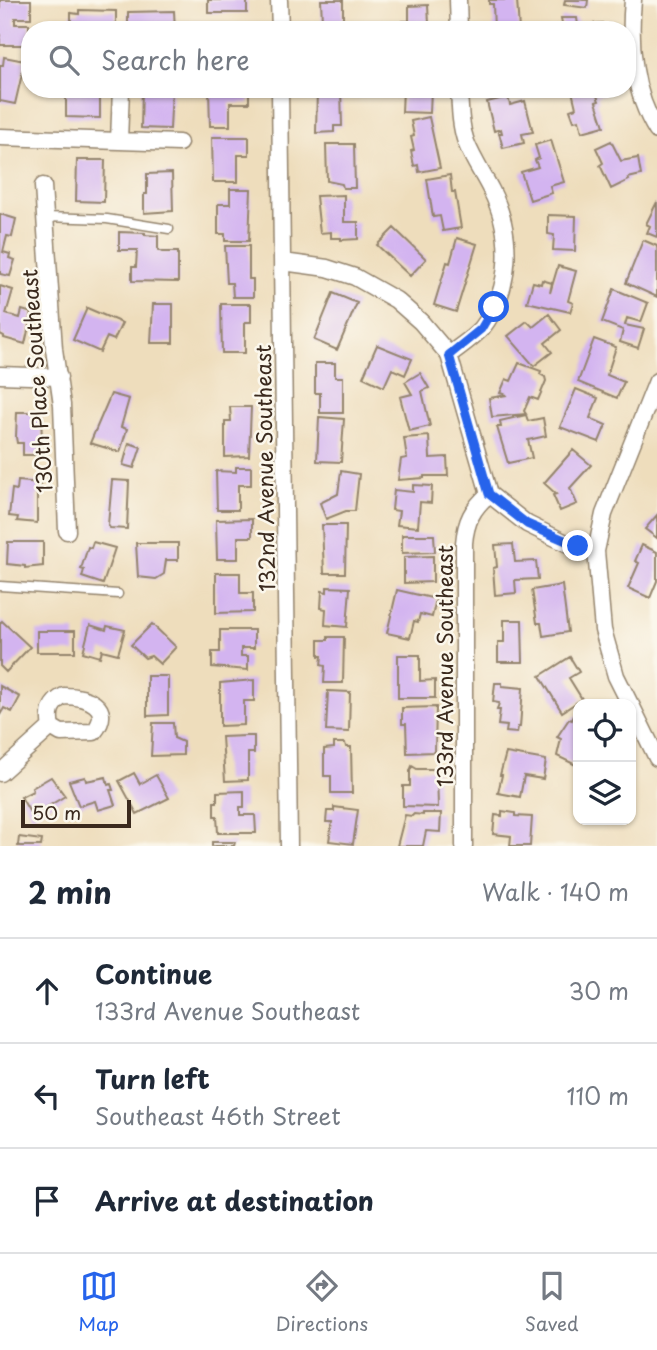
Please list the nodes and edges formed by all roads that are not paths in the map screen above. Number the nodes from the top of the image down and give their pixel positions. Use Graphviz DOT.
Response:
graph roads {
  1 [pos="279,0"];
  2 [pos="458,0"];
  3 [pos="633,0"];
  4 [pos="279,21"];
  5 [pos="458,21"];
  6 [pos="633,21"];
  7 [pos="636,73"];
  8 [pos="121,98"];
  9 [pos="280,98"];
  10 [pos="460,98"];
  11 [pos="657,131"];
  12 [pos="0,136"];
  13 [pos="119,141"];
  14 [pos="179,143"];
  15 [pos="43,186"];
  16 [pos="45,217"];
  17 [pos="169,229"];
  18 [pos="283,262"];
  19 [pos="449,355"];
  20 [pos="0,375"];
  21 [pos="59,377"];
  22 [pos="657,381"];
  23 [pos="489,494"];
  24 [pos="67,531"];
  25 [pos="596,551"];
  26 [pos="0,586"];
  27 [pos="118,594"];
  28 [pos="627,699"];
  29 [pos="636,717"];
  30 [pos="51,727"];
  31 [pos="657,758"];
  32 [pos="0,773"];
  33 [pos="289,846"];
  34 [pos="464,846"];
  1 -- 4 [label="street"];
  2 -- 5 [label="street"];
  3 -- 6 [label="street"];
  7 -- 11 [label="street"];
  8 -- 13 [label="street"];
  9 -- 18 [label="street, 132nd Avenue Southeast"];
  10 -- 19 [label="street"];
  12 -- 13 [label="street"];
  13 -- 14 [label="street"];
  15 -- 16 [label="street, 130th Place Southeast"];
  16 -- 17 [label="lane"];
  16 -- 21 [label="street, 130th Place Southeast"];
  18 -- 19 [label="street"];
  18 -- 33 [label="street, 132nd Avenue Southeast"];
  19 -- 23 [label="street"];
  20 -- 21 [label="street"];
  21 -- 24 [label="street, 130th Place Southeast"];
  22 -- 25 [label="street"];
  23 -- 25 [label="street"];
  23 -- 34 [label="street, 133rd Avenue Southeast"];
  25 -- 28 [label="street"];
  26 -- 27 [label="lane"];
  29 -- 31 [label="street"];
  30 -- 32 [label="street"];
}
